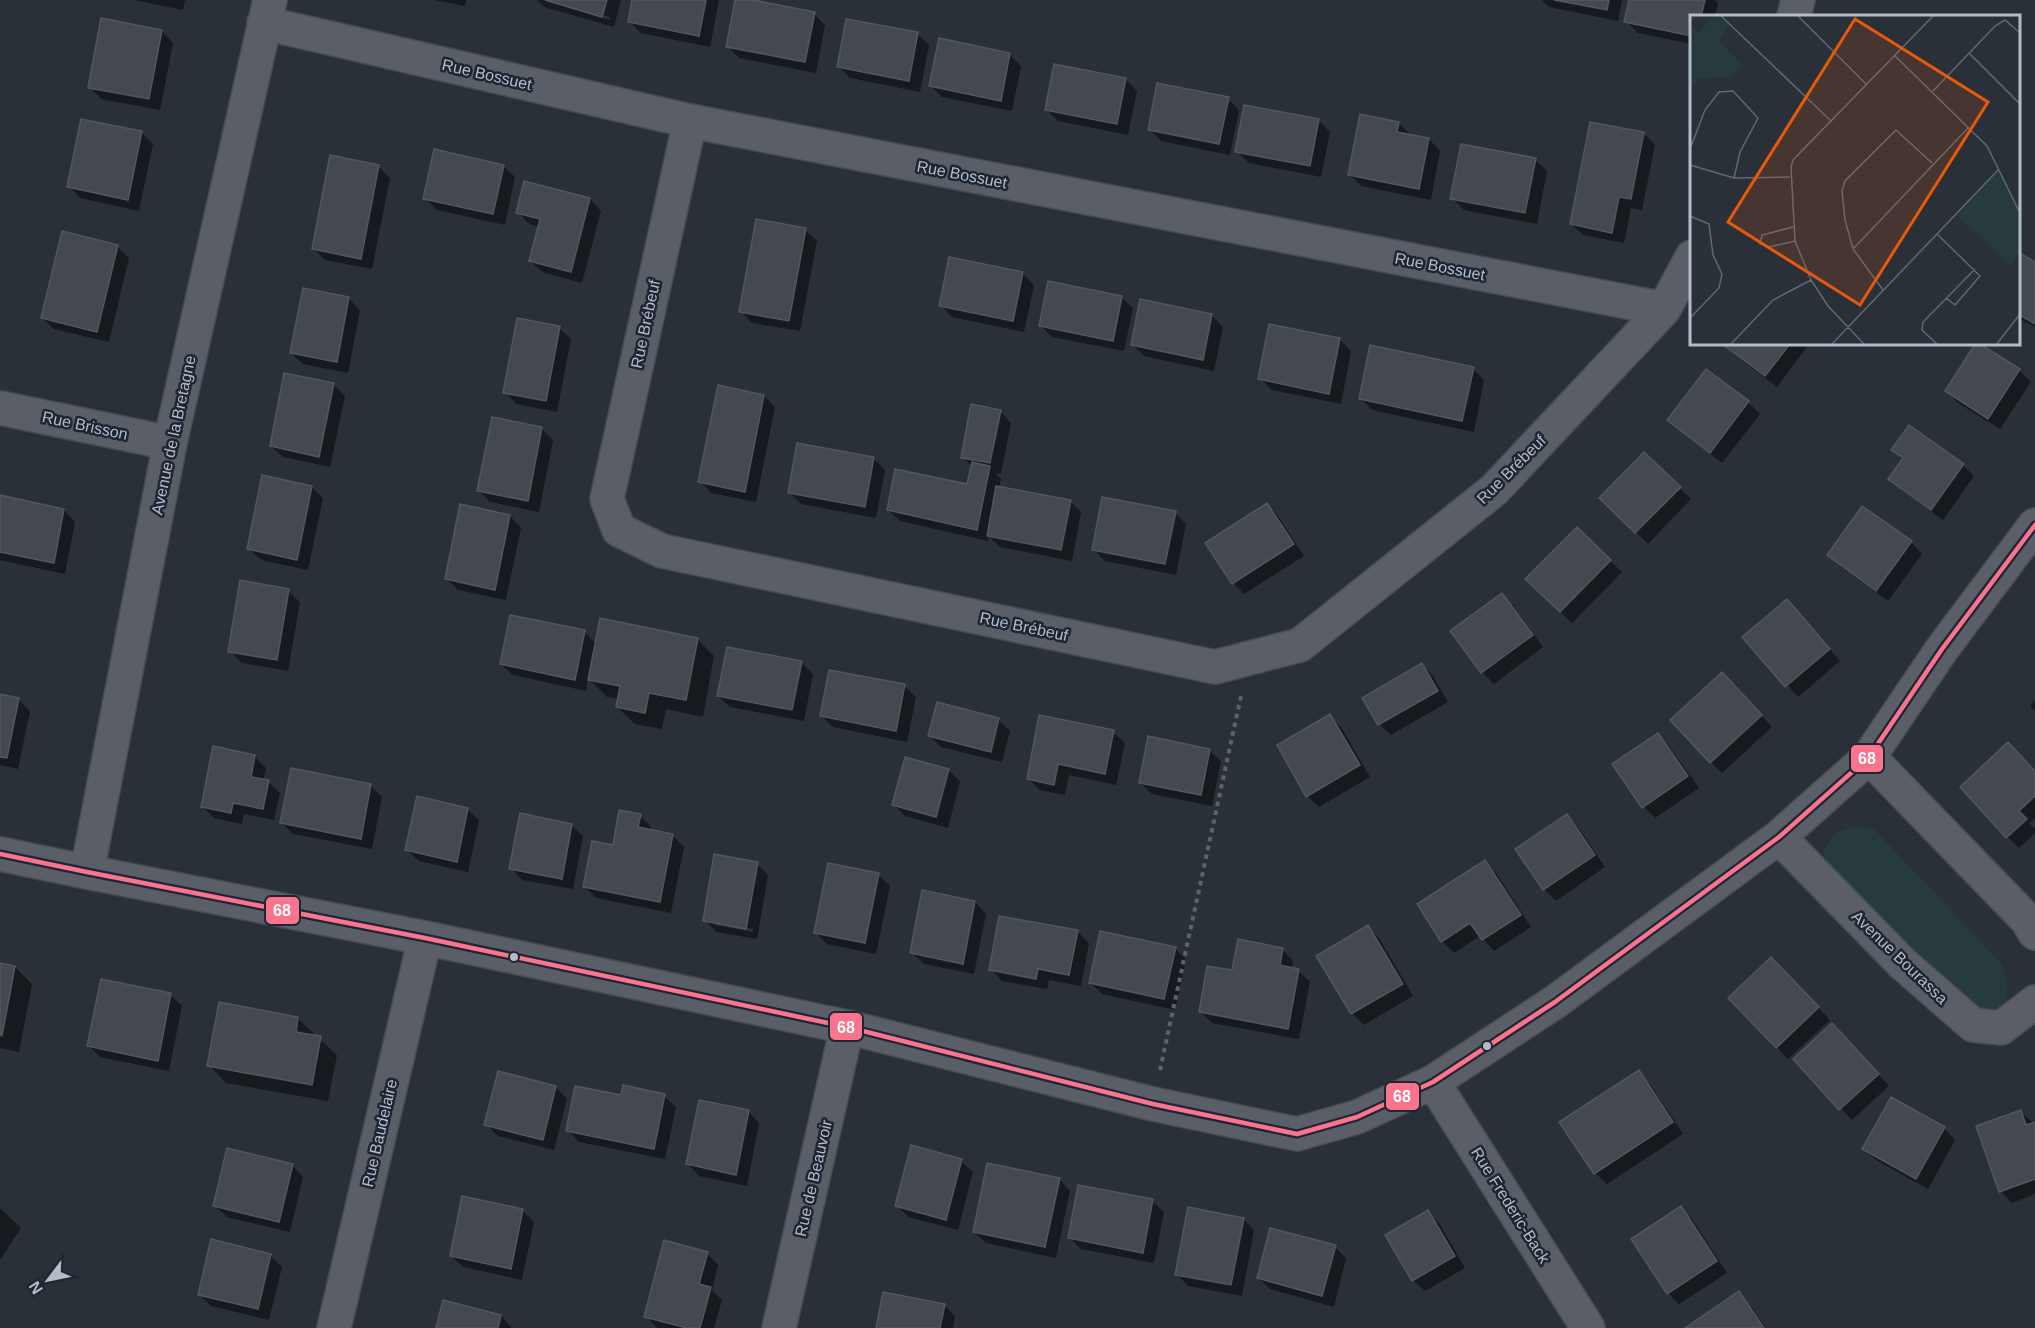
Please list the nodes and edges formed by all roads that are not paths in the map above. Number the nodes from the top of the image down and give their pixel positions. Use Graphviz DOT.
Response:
graph roads {
  1 [pos="1798,0"];
  2 [pos="267,12"];
  3 [pos="1794,15"];
  4 [pos="690,121"];
  5 [pos="1690,261"];
  6 [pos="1664,309"];
  7 [pos="0,408"];
  8 [pos="170,443"];
  9 [pos="2035,525"];
  10 [pos="1869,756"];
  11 [pos="1779,837"];
  12 [pos="0,854"];
  13 [pos="87,872"];
  14 [pos="2035,933"];
  15 [pos="425,938"];
  16 [pos="2035,1002"];
  17 [pos="847,1028"];
  18 [pos="1433,1082"];
  19 [pos="334,1328"];
  20 [pos="779,1328"];
  21 [pos="1588,1328"];
  1 -- 3 [label="street"];
  2 -- 4 [label="street, Rue Bossuet"];
  2 -- 8 [label="street, Avenue de la Bretagne"];
  4 -- 6 [label="street, Rue Bossuet"];
  4 -- 6 [label="street, Rue Brébeuf"];
  5 -- 6 [label="street, Rue Brébeuf"];
  7 -- 8 [label="street, Rue Brisson"];
  8 -- 13 [label="street, Avenue de la Bretagne"];
  9 -- 10 [label="street"];
  10 -- 11 [label="street"];
  10 -- 14 [label="street"];
  11 -- 16 [label="street, Avenue Bourassa"];
  11 -- 18 [label="street"];
  12 -- 13 [label="street"];
  13 -- 15 [label="street"];
  15 -- 17 [label="street"];
  15 -- 19 [label="street, Rue Baudelaire"];
  17 -- 18 [label="street"];
  17 -- 20 [label="street, Rue de Beauvoir"];
  18 -- 21 [label="street, Rue Frederic-Back"];
}
